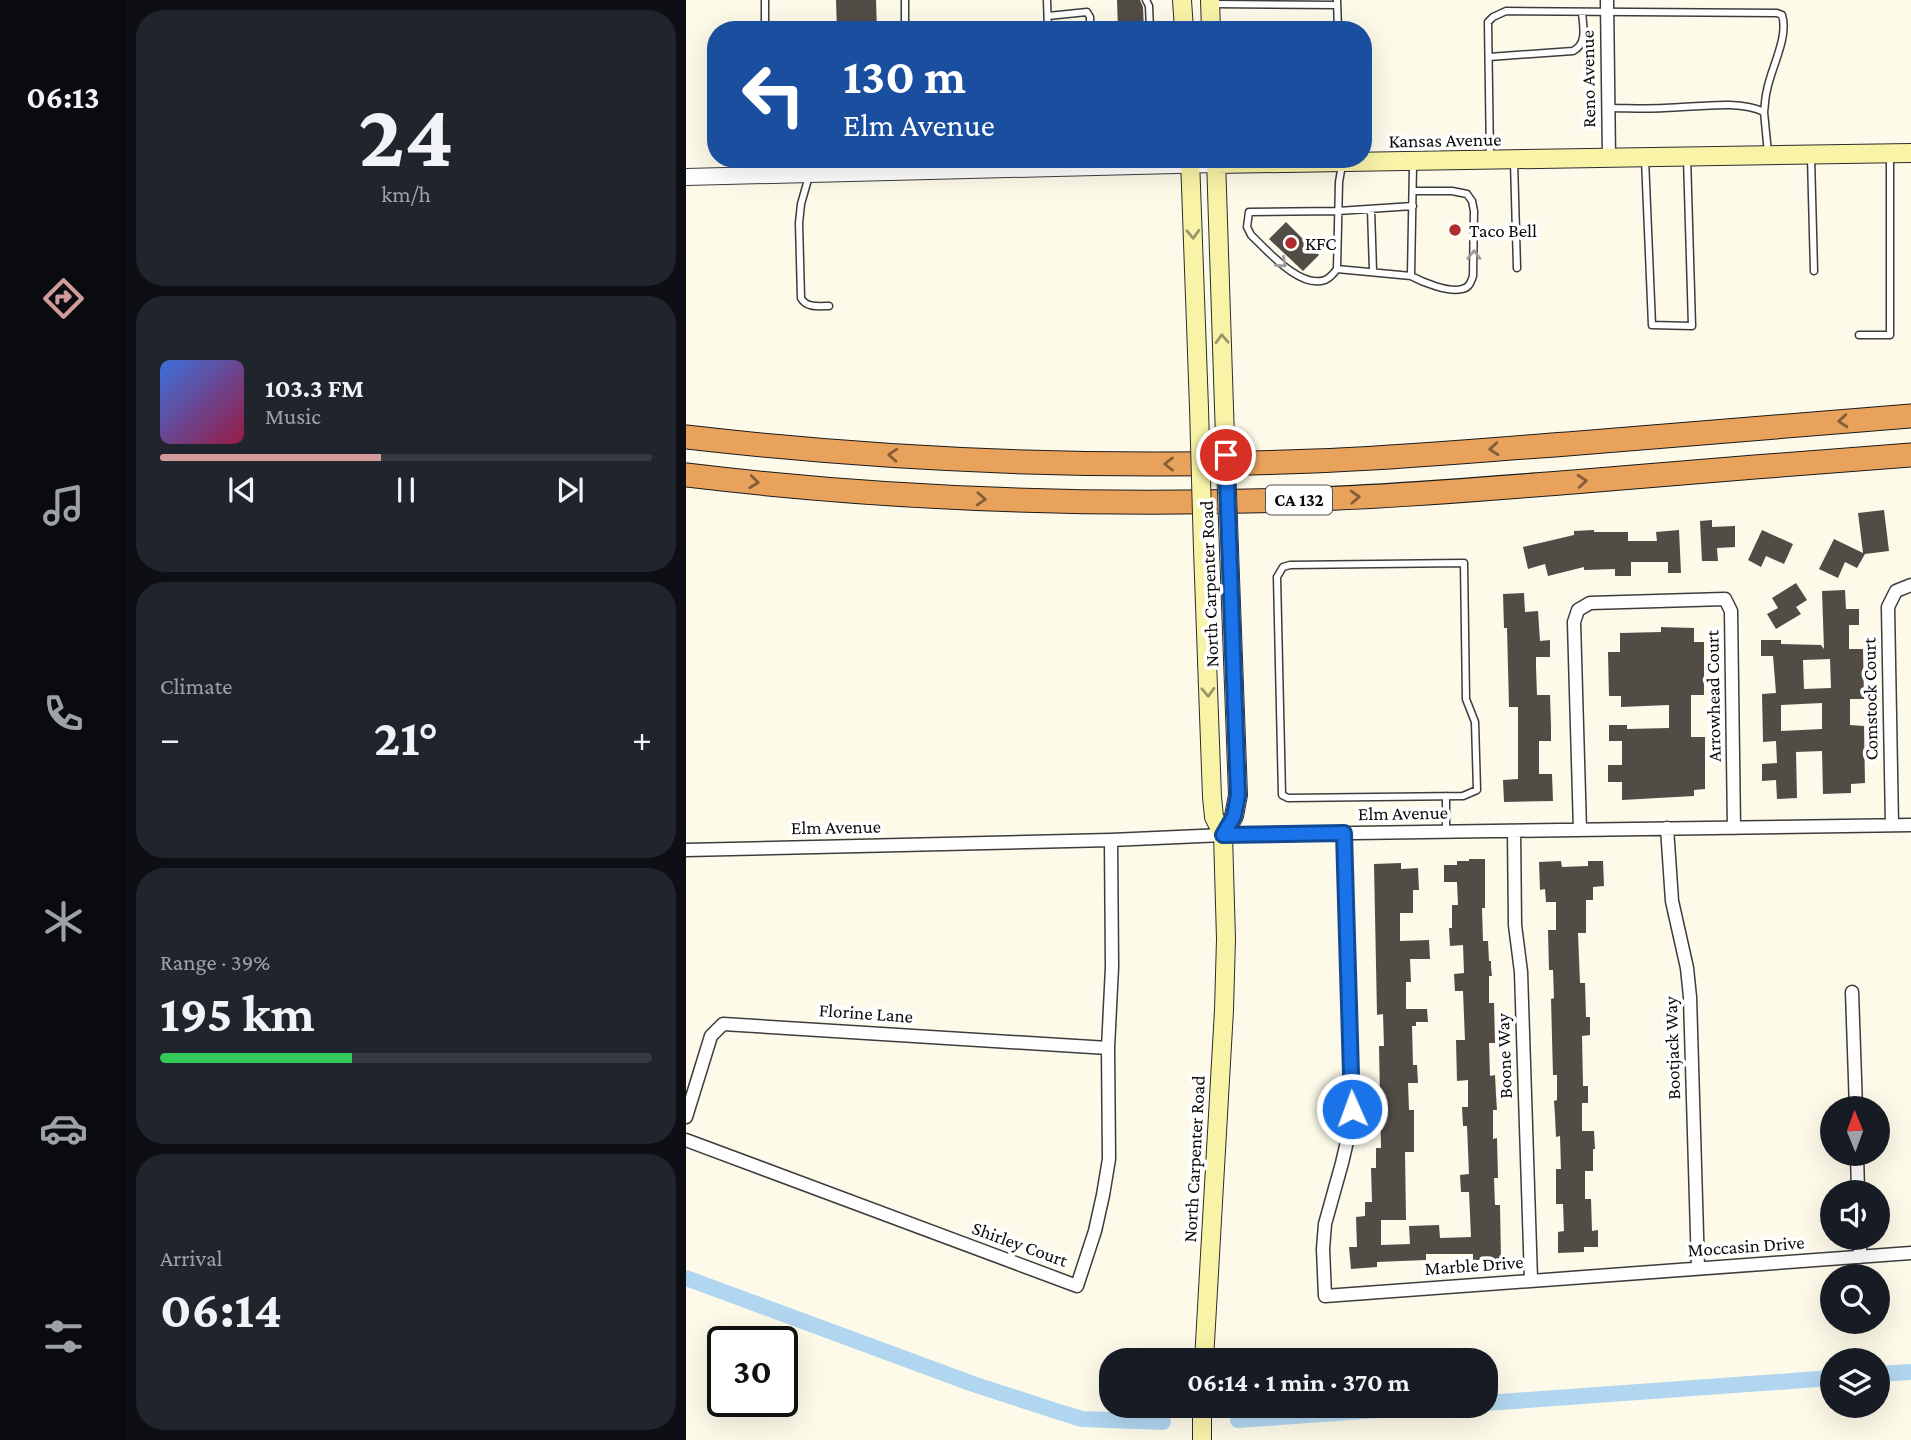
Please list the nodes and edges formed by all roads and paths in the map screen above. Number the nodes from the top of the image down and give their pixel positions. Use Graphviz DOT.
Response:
graph roads {
  1 [pos="765,0"];
  2 [pos="905,0"];
  3 [pos="1047,0"];
  4 [pos="1146,0"];
  5 [pos="1182,0"];
  6 [pos="1210,2"];
  7 [pos="1337,3"];
  8 [pos="1607,6"];
  9 [pos="1582,12"];
  10 [pos="1048,16"];
  11 [pos="765,21"];
  12 [pos="905,21"];
  13 [pos="1048,21"];
  14 [pos="1090,21"];
  15 [pos="1150,21"];
  16 [pos="1183,21"];
  17 [pos="1211,21"];
  18 [pos="1338,21"];
  19 [pos="1489,57"];
  20 [pos="1608,108"];
  21 [pos="1764,112"];
  22 [pos="1911,153"];
  23 [pos="1889,154"];
  24 [pos="1811,155"];
  25 [pos="1769,156"];
  26 [pos="1687,157"];
  27 [pos="1609,158"];
  28 [pos="1645,158"];
  29 [pos="1490,160"];
  30 [pos="1514,160"];
  31 [pos="1372,161"];
  32 [pos="1413,161"];
  33 [pos="761,168"];
  34 [pos="775,168"];
  35 [pos="884,168"];
  36 [pos="1190,168"];
  37 [pos="1216,168"];
  38 [pos="1342,168"];
  39 [pos="809,174"];
  40 [pos="686,177"];
  41 [pos="1413,191"];
  42 [pos="1413,206"];
  43 [pos="1371,209"];
  44 [pos="1338,211"];
  45 [pos="1517,268"];
  46 [pos="1337,269"];
  47 [pos="1373,271"];
  48 [pos="1814,271"];
  49 [pos="1411,276"];
  50 [pos="829,306"];
  51 [pos="1859,335"];
  52 [pos="1911,416"];
  53 [pos="686,436"];
  54 [pos="1911,455"];
  55 [pos="686,475"];
  56 [pos="1911,585"];
  57 [pos="1446,796"];
  58 [pos="1892,825"];
  59 [pos="1911,825"];
  60 [pos="1667,828"];
  61 [pos="1734,828"];
  62 [pos="1580,830"];
  63 [pos="1514,831"];
  64 [pos="1446,832"];
  65 [pos="1344,833"];
  66 [pos="1223,835"];
  67 [pos="1111,840"];
  68 [pos="686,850"];
  69 [pos="1852,992"];
  70 [pos="1108,1048"];
  71 [pos="1856,1096"];
  72 [pos="686,1117"];
  73 [pos="686,1140"];
  74 [pos="1860,1250"];
  75 [pos="1911,1253"];
  76 [pos="1860,1256"];
  77 [pos="1698,1268"];
  78 [pos="1626,1273"];
  79 [pos="1531,1280"];
  80 [pos="1205,1348"];
  81 [pos="1202,1418"];
  82 [pos="1202,1440"];
  1 -- 11 [label="lane"];
  2 -- 12 [label="lane"];
  3 -- 10 [label="lane"];
  4 -- 15 [label="lane"];
  5 -- 16 [label="main road"];
  6 -- 7 [label="lane"];
  6 -- 17 [label="main road"];
  7 -- 18 [label="lane"];
  8 -- 9 [label="lane"];
  8 -- 20 [label="street, Reno Avenue"];
  8 -- 21 [label="lane"];
  9 -- 19 [label="lane"];
  9 -- 19 [label="lane"];
  10 -- 13 [label="lane"];
  10 -- 14 [label="lane"];
  19 -- 29 [label="lane"];
  20 -- 21 [label="lane"];
  20 -- 27 [label="street, Reno Avenue"];
  21 -- 25 [label="lane"];
  22 -- 23 [label="main road, Kansas Avenue"];
  23 -- 24 [label="main road, Kansas Avenue"];
  23 -- 51 [label="lane"];
  24 -- 25 [label="main road, Kansas Avenue"];
  24 -- 48 [label="lane"];
  25 -- 26 [label="main road, Kansas Avenue"];
  26 -- 28 [label="main road, Kansas Avenue"];
  26 -- 28 [label="lane"];
  27 -- 28 [label="main road, Kansas Avenue"];
  27 -- 30 [label="main road, Kansas Avenue"];
  29 -- 30 [label="main road, Kansas Avenue"];
  29 -- 32 [label="main road, Kansas Avenue"];
  30 -- 45 [label="lane"];
  31 -- 32 [label="main road, Kansas Avenue"];
  32 -- 41 [label="lane"];
  33 -- 40 [label="street, Kansas Avenue"];
  34 -- 39 [label="street, Kansas Avenue"];
  35 -- 39 [label="street, Kansas Avenue"];
  36 -- 66 [label="main road, North Carpenter Road, one-way, bridge"];
  66 -- 37 [label="main road, North Carpenter Road, one-way, bridge"];
  38 -- 44 [label="lane"];
  39 -- 50 [label="lane"];
  41 -- 42 [label="lane"];
  49 -- 41 [label="lane, one-way"];
  42 -- 43 [label="lane"];
  42 -- 49 [label="lane"];
  43 -- 44 [label="lane"];
  43 -- 47 [label="lane"];
  44 -- 46 [label="lane"];
  44 -- 46 [label="lane, one-way"];
  46 -- 47 [label="lane"];
  47 -- 49 [label="lane"];
  52 -- 53 [label="highway, CA 132, one-way"];
  55 -- 54 [label="highway, CA 132, one-way"];
  56 -- 58 [label="street, Comstock Court"];
  57 -- 57 [label="lane"];
  57 -- 64 [label="lane"];
  58 -- 59 [label="street, Elm Avenue"];
  58 -- 61 [label="street, Elm Avenue"];
  60 -- 61 [label="street, Elm Avenue"];
  60 -- 62 [label="street, Elm Avenue"];
  60 -- 77 [label="street, Bootjack Way"];
  61 -- 62 [label="street, Arrowhead Court"];
  62 -- 63 [label="street, Elm Avenue"];
  63 -- 64 [label="street, Elm Avenue"];
  63 -- 79 [label="street, Boone Way"];
  64 -- 65 [label="street, Elm Avenue"];
  65 -- 66 [label="street, Elm Avenue"];
  65 -- 79 [label="street, Marble Drive"];
  66 -- 67 [label="street, Elm Avenue"];
  66 -- 80 [label="main road, North Carpenter Road"];
  67 -- 68 [label="street, Elm Avenue"];
  67 -- 70 [label="street, Shirley Court"];
  69 -- 71 [label="street"];
  70 -- 72 [label="street, Florine Lane"];
  70 -- 73 [label="street, Shirley Court"];
  74 -- 76 [label="street"];
  75 -- 76 [label="street, Moccasin Drive"];
  76 -- 77 [label="street, Moccasin Drive"];
  77 -- 78 [label="street, Moccasin Drive"];
  78 -- 79 [label="street, Marble Drive"];
  81 -- 82 [label="main road"];
}
